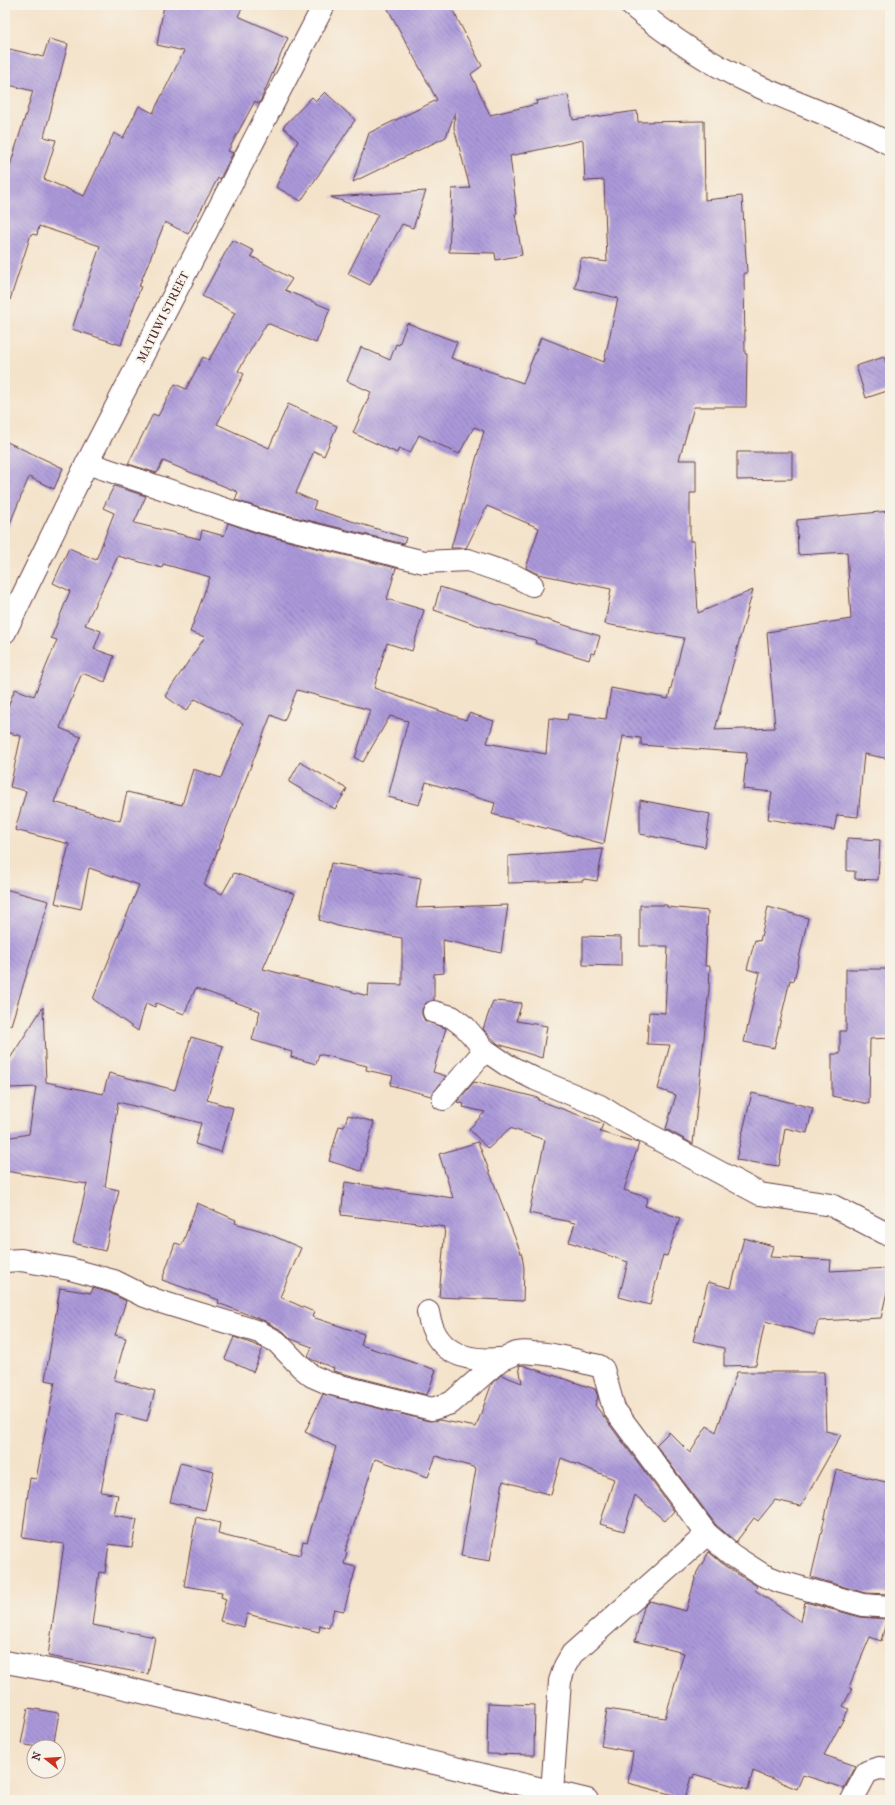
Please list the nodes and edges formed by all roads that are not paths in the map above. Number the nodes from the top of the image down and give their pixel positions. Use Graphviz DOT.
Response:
graph roads {
  1 [pos="324,5"];
  2 [pos="631,5"];
  3 [pos="890,144"];
  4 [pos="87,463"];
  5 [pos="532,585"];
  6 [pos="5,632"];
  7 [pos="434,1012"];
  8 [pos="485,1050"];
  9 [pos="444,1098"];
  10 [pos="885,1233"];
  11 [pos="5,1261"];
  12 [pos="428,1312"];
  13 [pos="501,1359"];
  14 [pos="707,1534"];
  15 [pos="890,1607"];
  16 [pos="5,1662"];
  17 [pos="890,1769"];
  18 [pos="552,1792"];
  19 [pos="587,1800"];
  20 [pos="852,1800"];
  1 -- 4 [label="street, MATUWI STREET"];
  2 -- 3 [label="street"];
  4 -- 5 [label="street"];
  4 -- 6 [label="street, MATUWI STREET"];
  7 -- 8 [label="street"];
  8 -- 9 [label="street"];
  8 -- 10 [label="street"];
  11 -- 13 [label="street"];
  12 -- 13 [label="street"];
  13 -- 14 [label="street"];
  14 -- 15 [label="street"];
  14 -- 18 [label="street"];
  16 -- 18 [label="street"];
  17 -- 20 [label="street"];
  18 -- 19 [label="street"];
}
